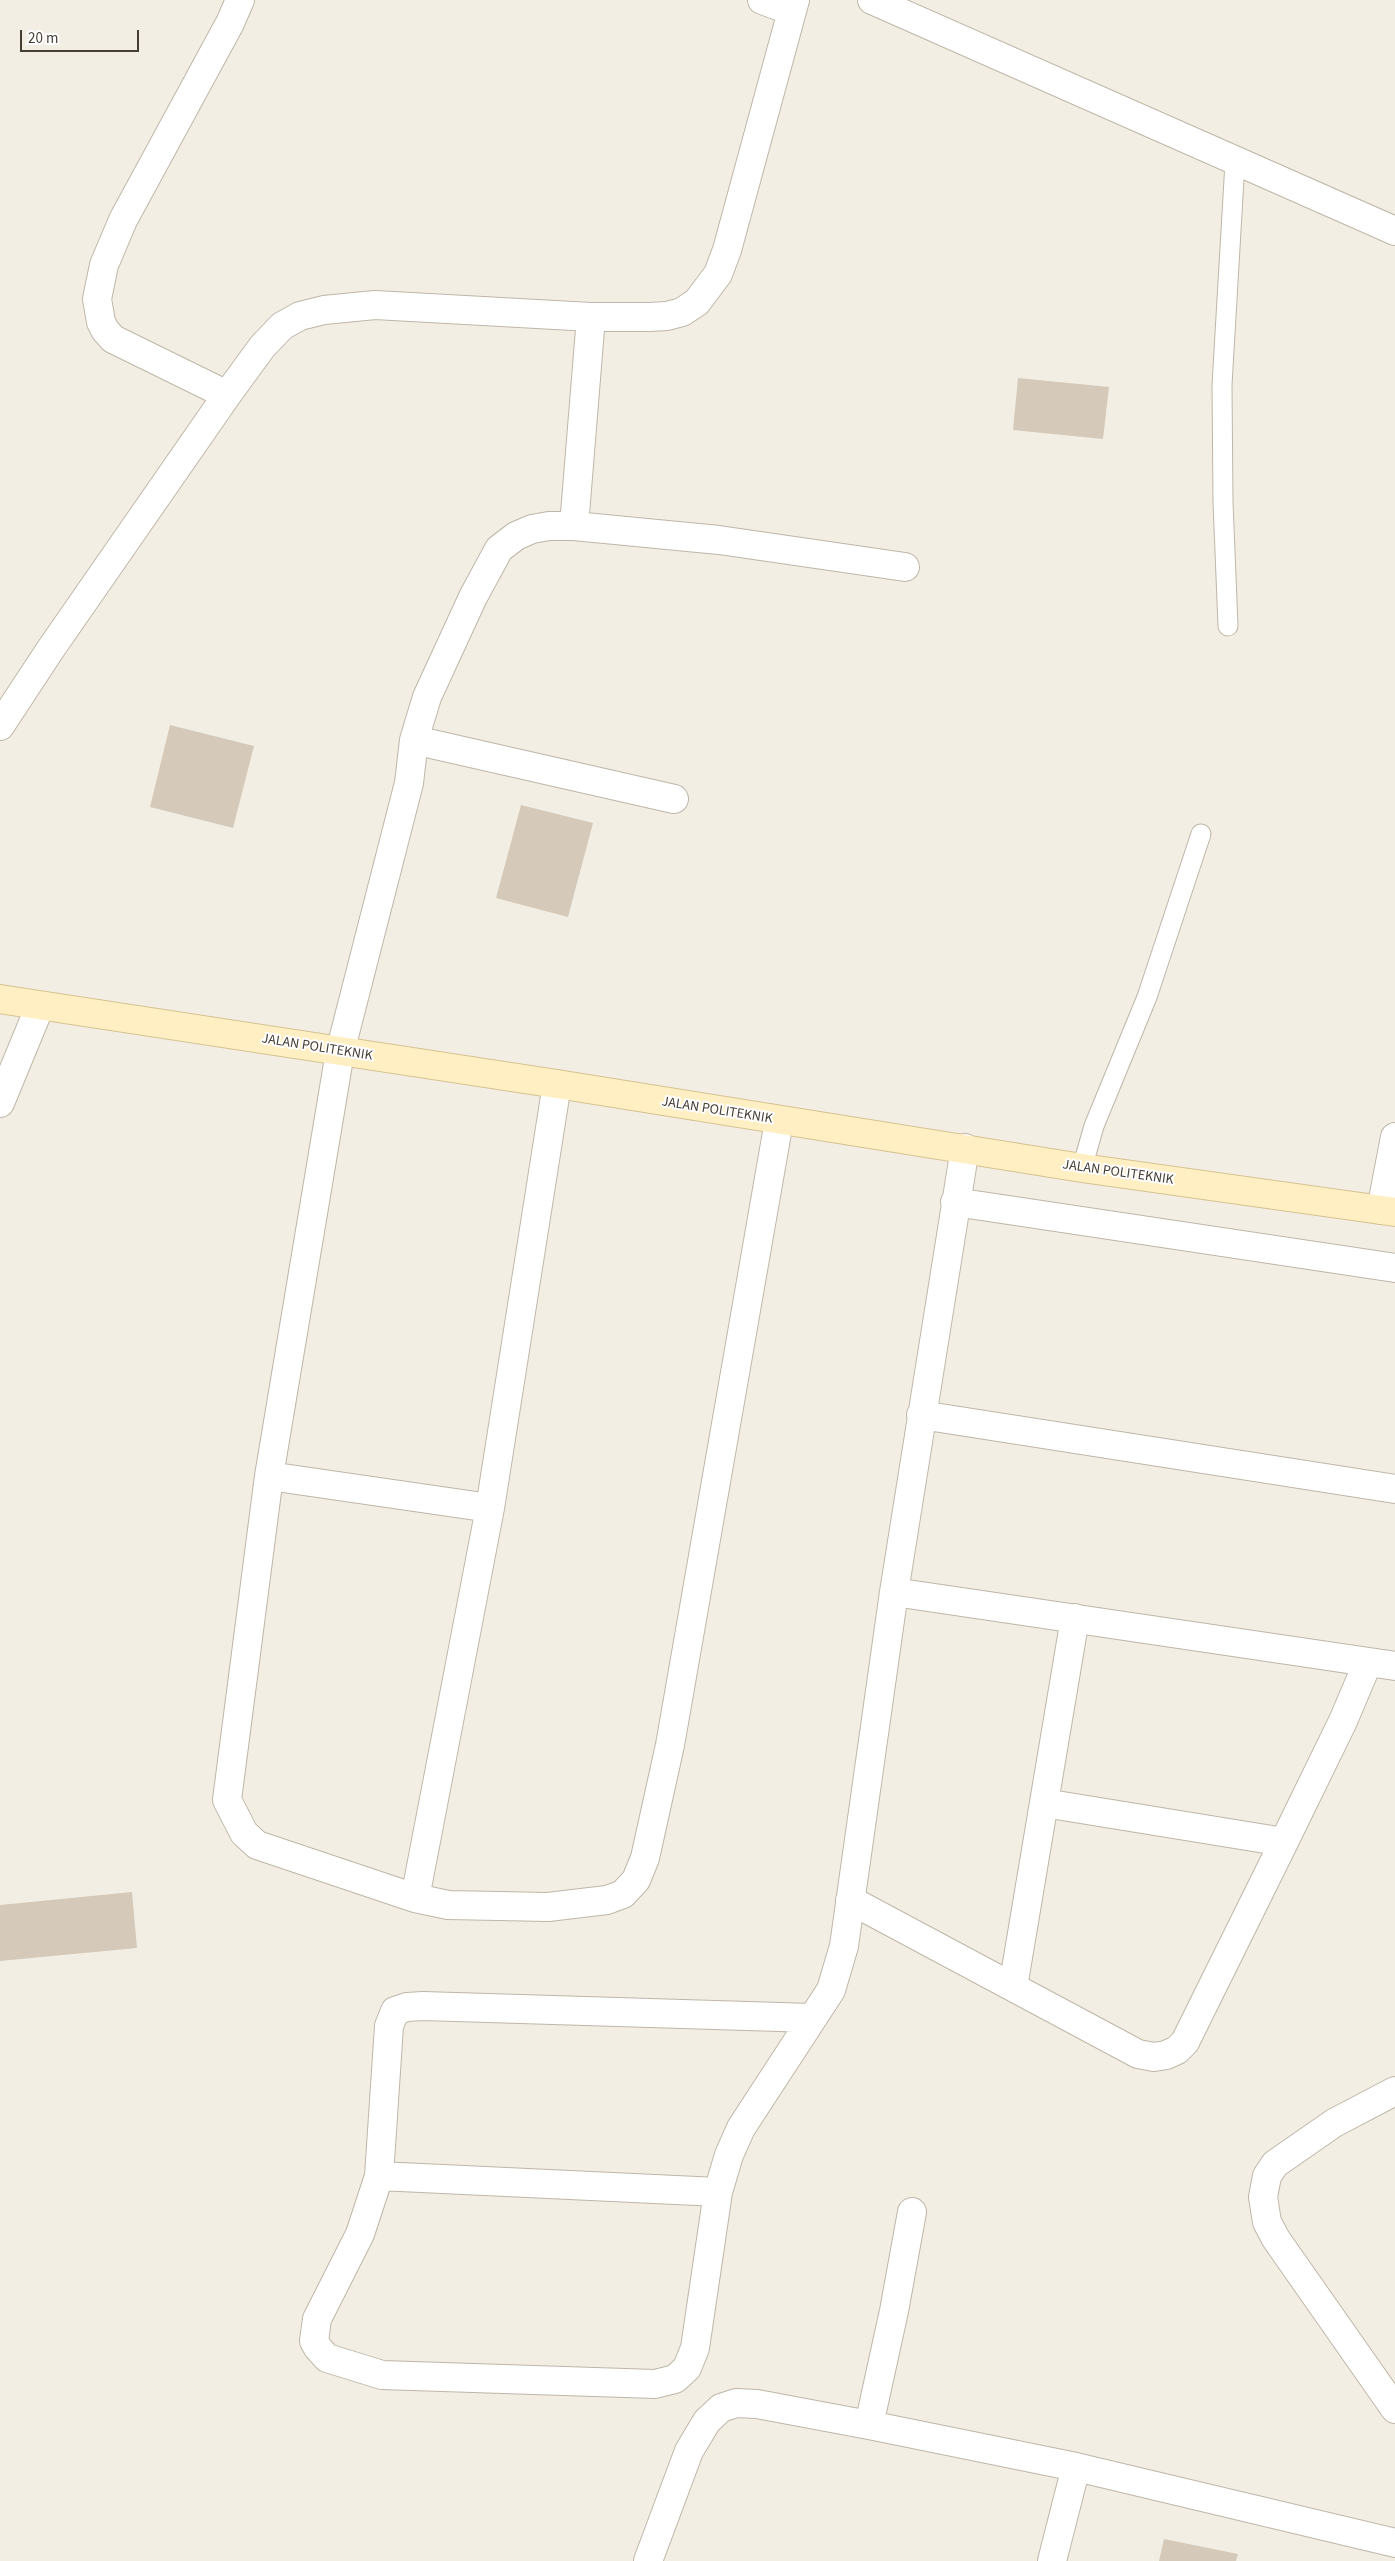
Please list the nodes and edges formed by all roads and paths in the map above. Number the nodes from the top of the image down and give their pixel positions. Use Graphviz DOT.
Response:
graph roads {
  1 [pos="240,0"];
  2 [pos="762,0"];
  3 [pos="872,0"];
  4 [pos="794,5"];
  5 [pos="1235,162"];
  6 [pos="1395,231"];
  7 [pos="590,317"];
  8 [pos="227,395"];
  9 [pos="574,526"];
  10 [pos="906,567"];
  11 [pos="1228,626"];
  12 [pos="0,726"];
  13 [pos="414,740"];
  14 [pos="674,799"];
  15 [pos="1201,834"];
  16 [pos="0,1000"];
  17 [pos="40,1006"];
  18 [pos="340,1052"];
  19 [pos="557,1084"];
  20 [pos="0,1103"];
  21 [pos="779,1121"];
  22 [pos="1395,1137"];
  23 [pos="965,1148"];
  24 [pos="1082,1168"];
  25 [pos="955,1202"];
  26 [pos="1388,1211"];
  27 [pos="1395,1268"];
  28 [pos="921,1415"];
  29 [pos="269,1476"];
  30 [pos="1395,1488"];
  31 [pos="490,1508"];
  32 [pos="894,1592"];
  33 [pos="1075,1618"];
  34 [pos="1368,1662"];
  35 [pos="1395,1666"];
  36 [pos="1044,1803"];
  37 [pos="1284,1842"];
  38 [pos="415,1898"];
  39 [pos="850,1900"];
  40 [pos="1013,1988"];
  41 [pos="812,2018"];
  42 [pos="1395,2092"];
  43 [pos="379,2176"];
  44 [pos="718,2192"];
  45 [pos="912,2212"];
  46 [pos="1395,2409"];
  47 [pos="869,2425"];
  48 [pos="1076,2467"];
  49 [pos="1395,2544"];
  50 [pos="648,2561"];
  51 [pos="1052,2561"];
  1 -- 8 [label="street"];
  2 -- 4 [label="street"];
  3 -- 5 [label="street"];
  4 -- 7 [label="street"];
  5 -- 6 [label="street"];
  5 -- 11 [label="lane"];
  7 -- 8 [label="street"];
  7 -- 9 [label="street"];
  8 -- 12 [label="street"];
  9 -- 10 [label="street"];
  9 -- 13 [label="street"];
  13 -- 14 [label="street"];
  13 -- 18 [label="street"];
  15 -- 24 [label="lane"];
  16 -- 17 [label="street, JALAN POLITEKNIK"];
  17 -- 18 [label="street, JALAN POLITEKNIK"];
  17 -- 20 [label="street"];
  18 -- 19 [label="street, JALAN POLITEKNIK"];
  18 -- 29 [label="street"];
  19 -- 21 [label="street, JALAN POLITEKNIK"];
  19 -- 31 [label="street"];
  21 -- 23 [label="street, JALAN POLITEKNIK"];
  21 -- 38 [label="street"];
  22 -- 26 [label="street"];
  23 -- 24 [label="street, JALAN POLITEKNIK"];
  23 -- 25 [label="street"];
  24 -- 26 [label="street, JALAN POLITEKNIK"];
  25 -- 27 [label="street"];
  25 -- 28 [label="street"];
  28 -- 30 [label="street"];
  28 -- 32 [label="street"];
  29 -- 31 [label="street"];
  29 -- 38 [label="street"];
  31 -- 38 [label="street"];
  32 -- 33 [label="street"];
  32 -- 39 [label="street"];
  33 -- 34 [label="street"];
  33 -- 36 [label="street"];
  34 -- 35 [label="street"];
  34 -- 37 [label="street"];
  36 -- 37 [label="street"];
  36 -- 40 [label="street"];
  37 -- 40 [label="street"];
  39 -- 40 [label="street"];
  39 -- 41 [label="street"];
  41 -- 43 [label="street"];
  41 -- 44 [label="street"];
  42 -- 46 [label="street"];
  43 -- 44 [label="street"];
  43 -- 44 [label="street"];
  45 -- 47 [label="street"];
  47 -- 48 [label="street"];
  47 -- 50 [label="street"];
  48 -- 49 [label="street"];
  48 -- 51 [label="street"];
}
